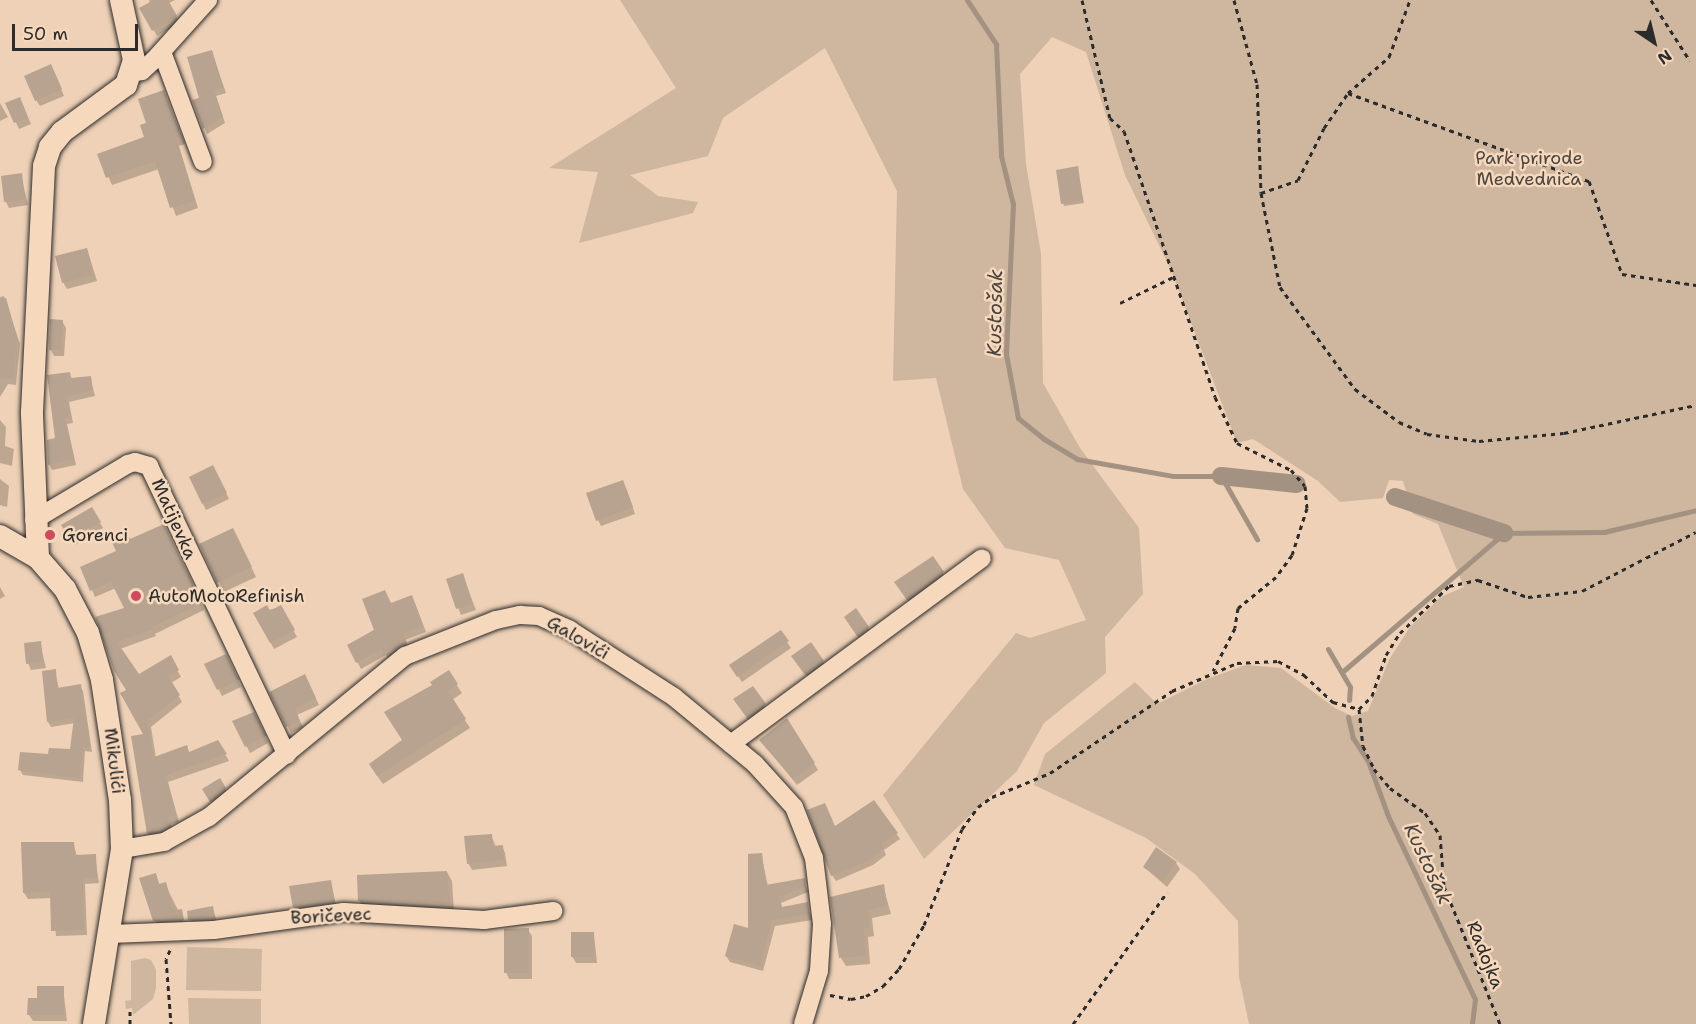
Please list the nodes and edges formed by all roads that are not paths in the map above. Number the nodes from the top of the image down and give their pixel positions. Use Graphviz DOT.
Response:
graph roads {
  1 [pos="121,0"];
  2 [pos="208,0"];
  3 [pos="162,52"];
  4 [pos="131,73"];
  5 [pos="203,162"];
  6 [pos="34,520"];
  7 [pos="0,536"];
  8 [pos="38,558"];
  9 [pos="982,558"];
  10 [pos="731,744"];
  11 [pos="287,755"];
  12 [pos="122,849"];
  13 [pos="553,911"];
  14 [pos="110,934"];
  15 [pos="94,1024"];
  16 [pos="803,1024"];
  1 -- 4 [label="street"];
  2 -- 3 [label="street"];
  3 -- 4 [label="street"];
  3 -- 5 [label="street"];
  4 -- 6 [label="street"];
  6 -- 8 [label="street"];
  6 -- 11 [label="street, Matijevka"];
  7 -- 8 [label="street, Mikulići"];
  8 -- 12 [label="street, Mikulići"];
  9 -- 10 [label="street"];
  10 -- 11 [label="street, Galovići"];
  10 -- 16 [label="street, Galovići"];
  11 -- 12 [label="street, Galovići"];
  12 -- 14 [label="street, Mikulići"];
  13 -- 14 [label="street, Boričevec"];
  14 -- 15 [label="street, Mikulići"];
}
